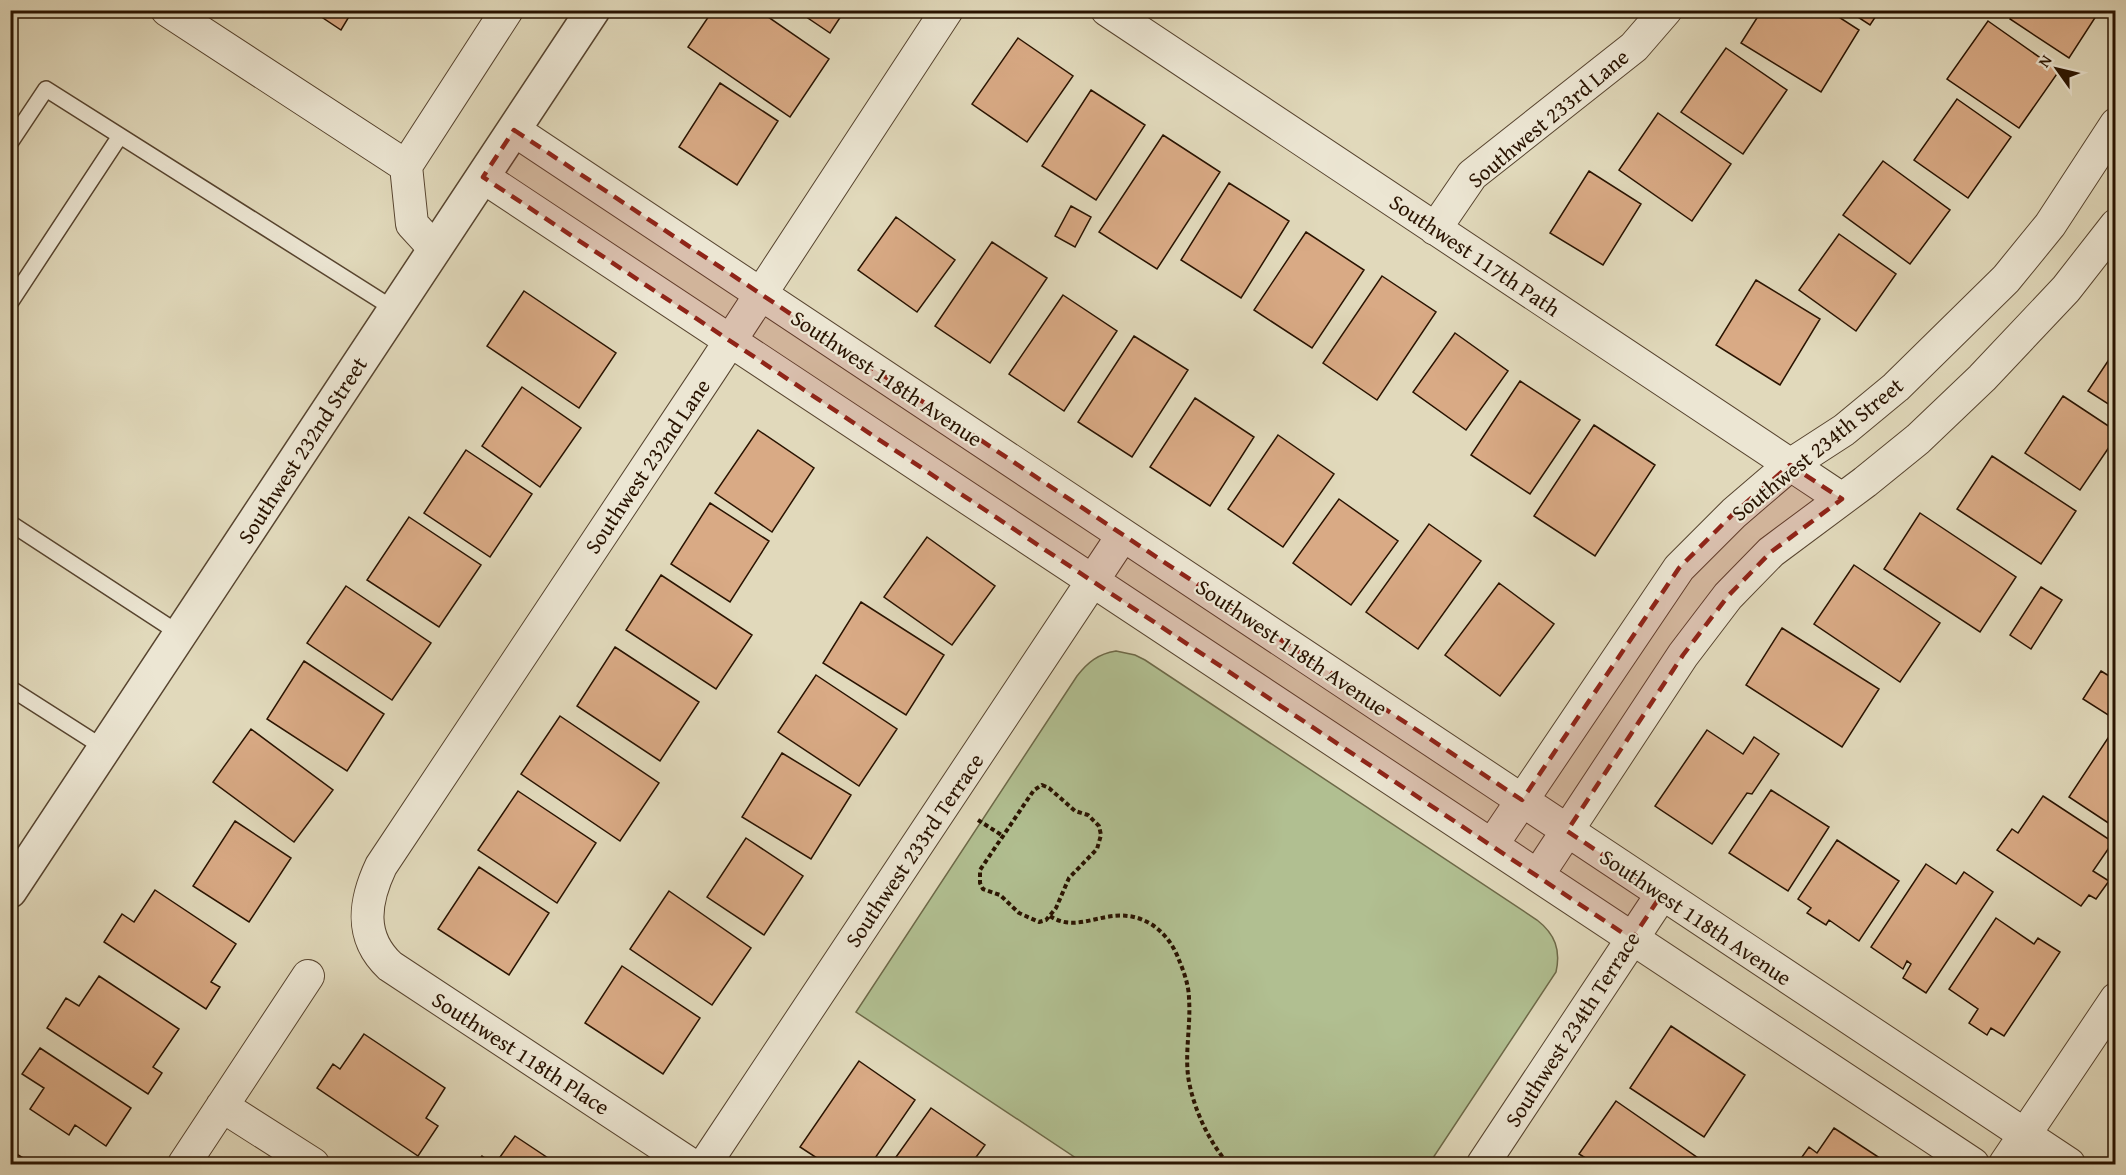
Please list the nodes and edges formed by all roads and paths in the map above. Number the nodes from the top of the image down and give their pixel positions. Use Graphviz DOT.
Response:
graph roads {
  1 [pos="507,10"];
  2 [pos="593,10"];
  3 [pos="946,10"];
  4 [pos="1107,10"];
  5 [pos="1666,10"];
  6 [pos="171,12"];
  7 [pos="2115,124"];
  8 [pos="514,130"];
  9 [pos="120,136"];
  10 [pos="10,143"];
  11 [pos="406,166"];
  12 [pos="483,177"];
  13 [pos="2115,225"];
  14 [pos="1435,229"];
  15 [pos="435,249"];
  16 [pos="760,294"];
  17 [pos="10,303"];
  18 [pos="394,309"];
  19 [pos="730,341"];
  20 [pos="1790,465"];
  21 [pos="1842,500"];
  22 [pos="10,523"];
  23 [pos="1123,535"];
  24 [pos="1092,581"];
  25 [pos="180,634"];
  26 [pos="10,688"];
  27 [pos="104,748"];
  28 [pos="1522,800"];
  29 [pos="978,820"];
  30 [pos="1567,831"];
  31 [pos="1003,836"];
  32 [pos="1492,845"];
  33 [pos="1538,875"];
  34 [pos="10,891"];
  35 [pos="1662,894"];
  36 [pos="1050,916"];
  37 [pos="367,929"];
  38 [pos="1632,939"];
  39 [pos="308,976"];
  40 [pos="2115,999"];
  41 [pos="222,1106"];
  42 [pos="2024,1134"];
  43 [pos="184,1164"];
  44 [pos="313,1164"];
  45 [pos="690,1164"];
  46 [pos="705,1164"];
  47 [pos="1228,1164"];
  48 [pos="1483,1164"];
  49 [pos="1973,1164"];
  50 [pos="2004,1164"];
  51 [pos="2069,1164"];
  1 -- 11 [label="street"];
  2 -- 8 [label="street, Southwest 232nd Street"];
  3 -- 16 [label="street, Southwest 232nd Lane"];
  4 -- 14 [label="street, Southwest 117th Path"];
  5 -- 14 [label="street, Southwest 233rd Lane"];
  6 -- 11 [label="street"];
  7 -- 20 [label="street, Southwest 234th Street"];
  8 -- 12 [label="street, Southwest 232nd Street"];
  8 -- 16 [label="street, Southwest 118th Avenue"];
  9 -- 10 [label="lane"];
  9 -- 17 [label="lane"];
  9 -- 18 [label="lane"];
  11 -- 15 [label="street"];
  12 -- 15 [label="street, Southwest 232nd Street"];
  12 -- 19 [label="street"];
  13 -- 21 [label="street"];
  14 -- 20 [label="street, Southwest 117th Path"];
  15 -- 18 [label="street, Southwest 232nd Street"];
  16 -- 19 [label="street, Southwest 232nd Lane"];
  16 -- 23 [label="street, Southwest 118th Avenue"];
  18 -- 25 [label="street, Southwest 232nd Street"];
  19 -- 24 [label="street"];
  19 -- 37 [label="street, Southwest 232nd Lane"];
  20 -- 21 [label="street, Southwest 117th Path"];
  20 -- 28 [label="street, Southwest 234th Street"];
  21 -- 30 [label="street"];
  22 -- 25 [label="lane"];
  23 -- 24 [label="street, Southwest 233rd Terrace"];
  23 -- 28 [label="street, Southwest 118th Avenue"];
  24 -- 32 [label="street"];
  24 -- 46 [label="street, Southwest 233rd Terrace"];
  25 -- 27 [label="street, Southwest 232nd Street"];
  26 -- 27 [label="lane"];
  27 -- 34 [label="street, Southwest 232nd Street"];
  28 -- 30 [label="street, Southwest 118th Avenue"];
  28 -- 32 [label="street, Southwest 234th Street"];
  29 -- 31 [label="path"];
  30 -- 33 [label="street"];
  30 -- 35 [label="street, Southwest 118th Avenue"];
  31 -- 36 [label="path"];
  31 -- 36 [label="path"];
  32 -- 33 [label="street"];
  33 -- 38 [label="street"];
  35 -- 38 [label="street, Southwest 234th Terrace"];
  35 -- 42 [label="street, Southwest 118th Avenue"];
  36 -- 47 [label="path"];
  37 -- 45 [label="street, Southwest 118th Place"];
  38 -- 48 [label="street, Southwest 234th Terrace"];
  38 -- 49 [label="street"];
  39 -- 41 [label="street"];
  40 -- 42 [label="street"];
  41 -- 43 [label="street"];
  41 -- 44 [label="street"];
  42 -- 50 [label="street"];
  42 -- 51 [label="street, Southwest 118th Avenue"];
}
